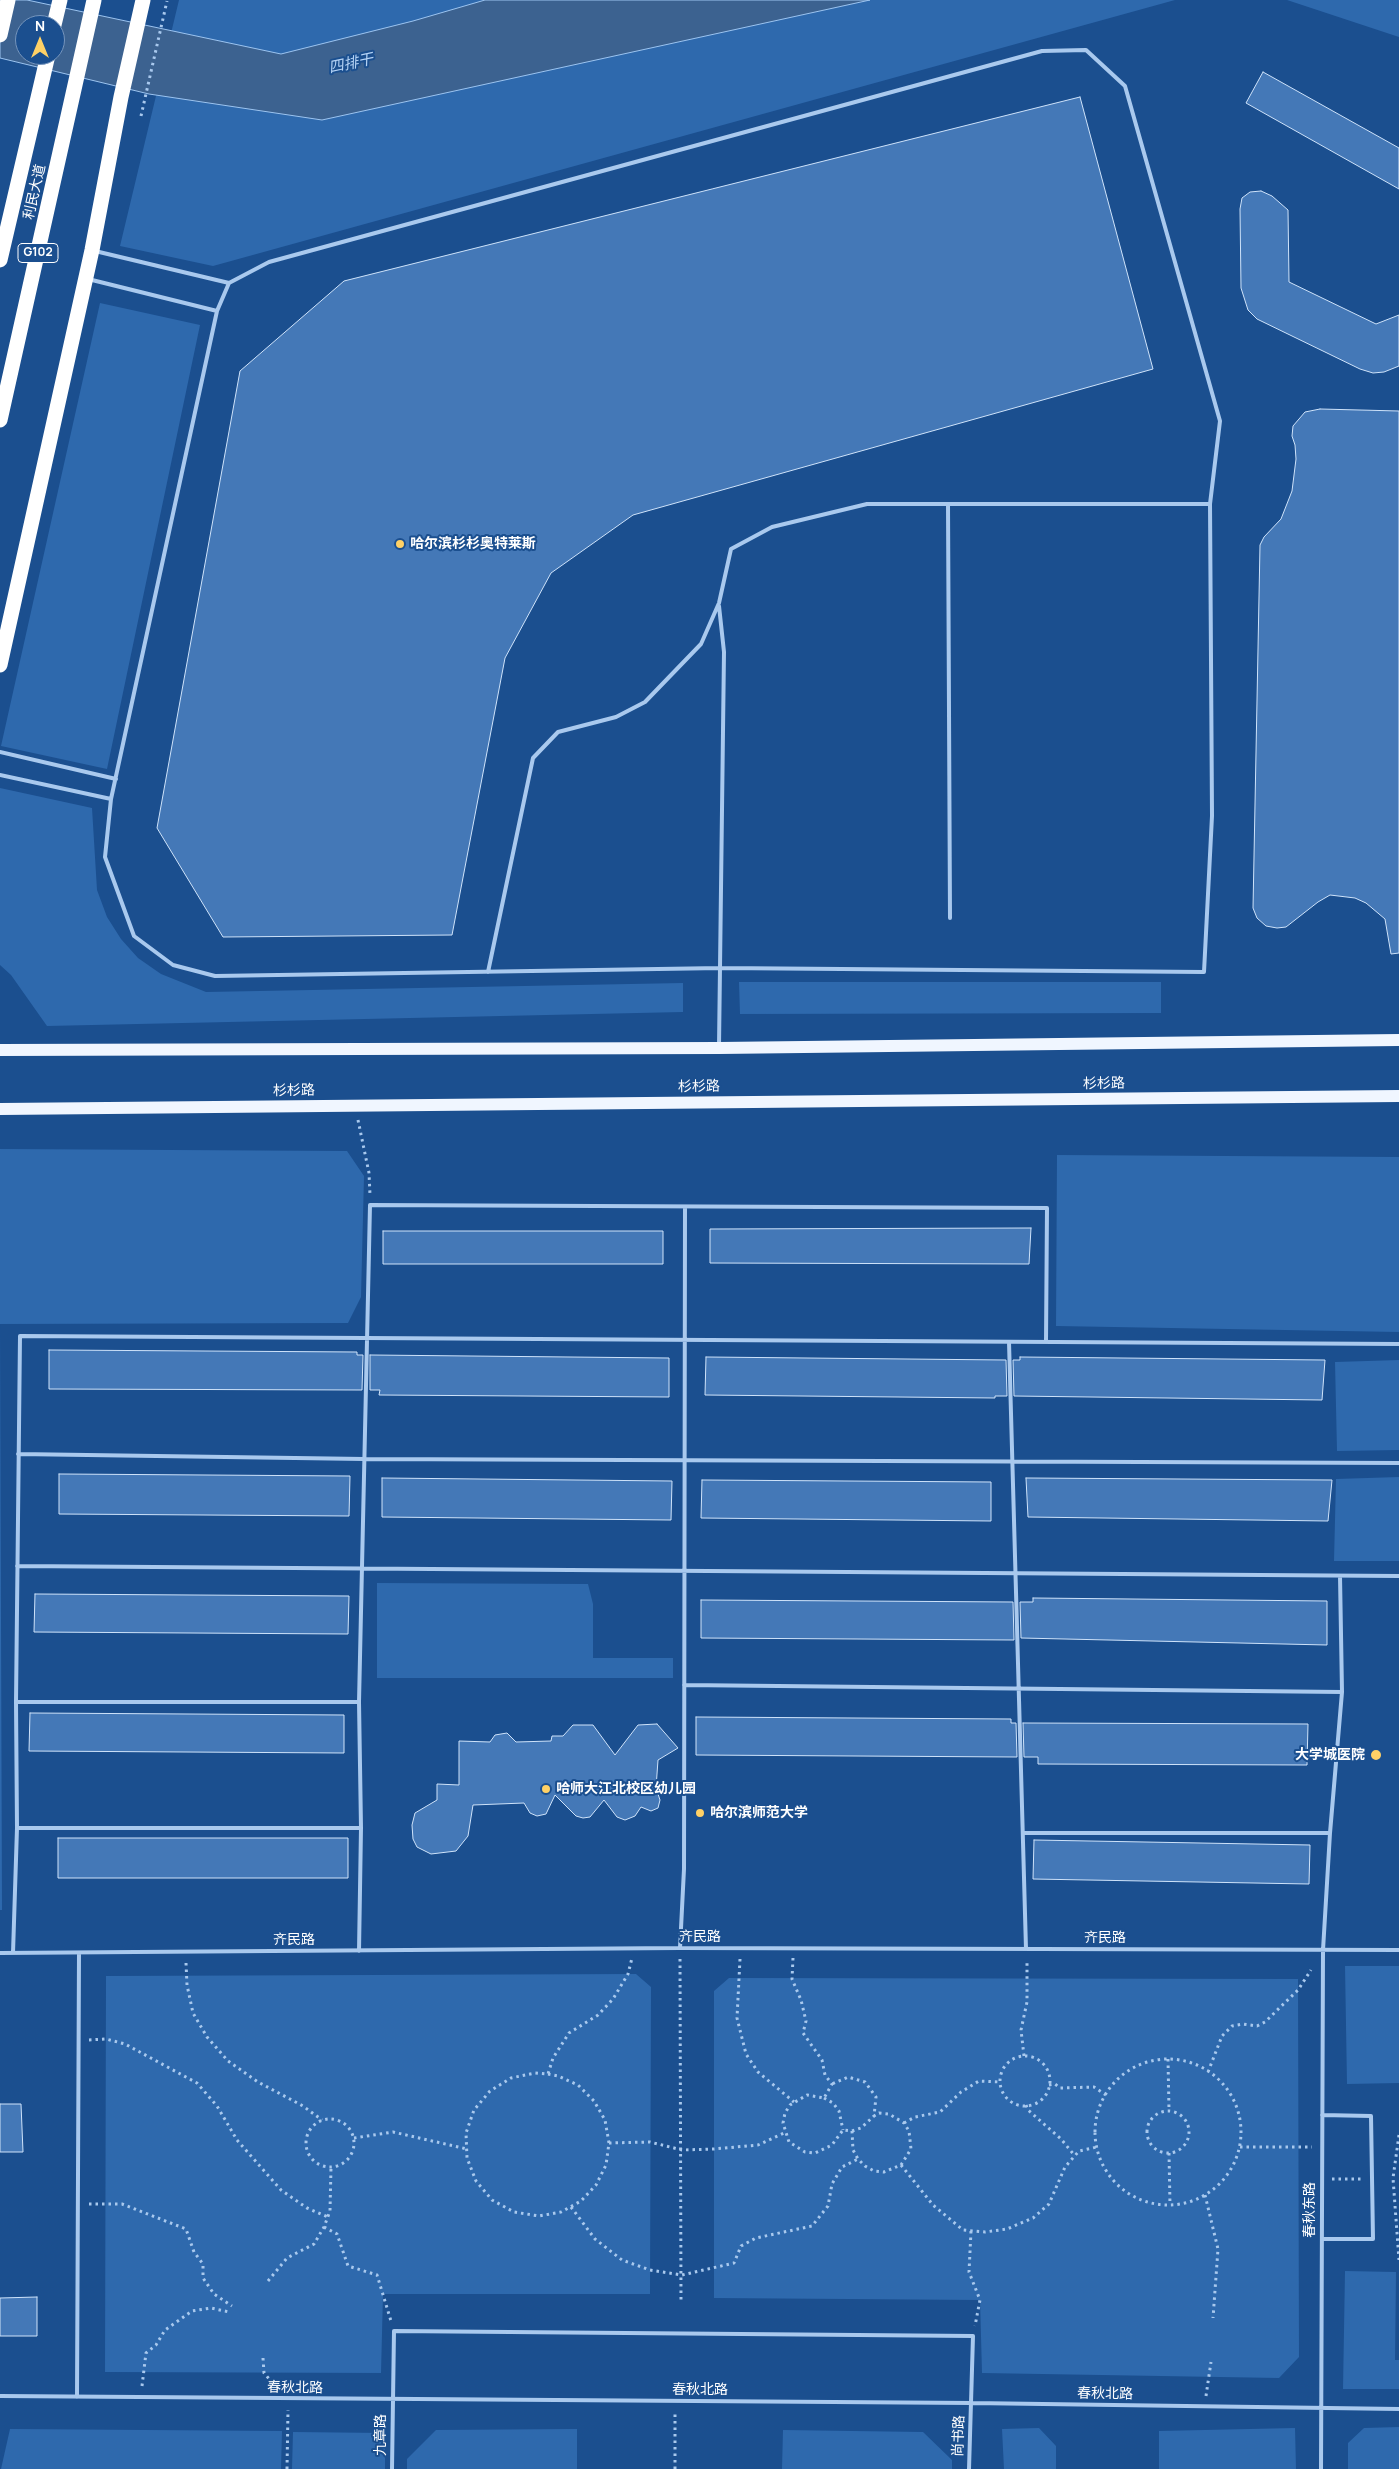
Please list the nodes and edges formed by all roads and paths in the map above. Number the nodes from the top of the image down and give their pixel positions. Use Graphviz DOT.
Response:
graph roads {
  1 [pos="8,0"];
  2 [pos="60,0"];
  3 [pos="94,0"];
  4 [pos="143,0"];
  5 [pos="167,1"];
  6 [pos="56,15"];
  7 [pos="0,35"];
  8 [pos="46,65"];
  9 [pos="141,116"];
  10 [pos="92,250"];
  11 [pos="0,260"];
  12 [pos="86,279"];
  13 [pos="229,283"];
  14 [pos="217,312"];
  15 [pos="0,420"];
  16 [pos="948,504"];
  17 [pos="1210,504"];
  18 [pos="719,603"];
  19 [pos="0,665"];
  20 [pos="0,752"];
  21 [pos="0,775"];
  22 [pos="116,779"];
  23 [pos="111,799"];
  24 [pos="950,918"];
  25 [pos="721,968"];
  26 [pos="488,972"];
  27 [pos="1399,1040"];
  28 [pos="718,1048"];
  29 [pos="0,1050"];
  30 [pos="1399,1096"];
  31 [pos="355,1106"];
  32 [pos="0,1109"];
  33 [pos="370,1205"];
  34 [pos="685,1208"];
  35 [pos="367,1338"];
  36 [pos="685,1340"];
  37 [pos="1008,1342"];
  38 [pos="1046,1342"];
  39 [pos="1399,1344"];
  40 [pos="18,1454"];
  41 [pos="364,1458"];
  42 [pos="685,1460"];
  43 [pos="1012,1461"];
  44 [pos="1399,1462"];
  45 [pos="17,1566"];
  46 [pos="362,1570"];
  47 [pos="685,1572"];
  48 [pos="1015,1574"];
  49 [pos="1340,1576"];
  50 [pos="1399,1576"];
  51 [pos="684,1686"];
  52 [pos="1019,1689"];
  53 [pos="1342,1692"];
  54 [pos="16,1702"];
  55 [pos="359,1702"];
  56 [pos="18,1828"];
  57 [pos="361,1828"];
  58 [pos="1023,1833"];
  59 [pos="1330,1833"];
  60 [pos="634,1948"];
  61 [pos="680,1948"];
  62 [pos="740,1948"];
  63 [pos="793,1948"];
  64 [pos="1026,1949"];
  65 [pos="1323,1950"];
  66 [pos="1399,1950"];
  67 [pos="359,1951"];
  68 [pos="185,1952"];
  69 [pos="0,1953"];
  70 [pos="13,1953"];
  71 [pos="79,1953"];
  72 [pos="79,2040"];
  73 [pos="1024,2056"];
  74 [pos="1168,2059"];
  75 [pos="1208,2072"];
  76 [pos="548,2074"];
  77 [pos="1000,2082"];
  78 [pos="832,2084"];
  79 [pos="1050,2085"];
  80 [pos="1106,2095"];
  81 [pos="824,2098"];
  82 [pos="794,2102"];
  83 [pos="1026,2106"];
  84 [pos="1169,2110"];
  85 [pos="1322,2115"];
  86 [pos="874,2116"];
  87 [pos="322,2120"];
  88 [pos="904,2123"];
  89 [pos="843,2130"];
  90 [pos="852,2131"];
  91 [pos="784,2132"];
  92 [pos="1399,2135"];
  93 [pos="354,2138"];
  94 [pos="609,2142"];
  95 [pos="1097,2147"];
  96 [pos="1240,2147"];
  97 [pos="1322,2147"];
  98 [pos="467,2149"];
  99 [pos="682,2150"];
  100 [pos="1169,2153"];
  101 [pos="1075,2156"];
  102 [pos="858,2159"];
  103 [pos="901,2165"];
  104 [pos="331,2167"];
  105 [pos="1372,2178"];
  106 [pos="1392,2178"];
  107 [pos="1322,2179"];
  108 [pos="1205,2195"];
  109 [pos="78,2204"];
  110 [pos="1170,2205"];
  111 [pos="571,2206"];
  112 [pos="328,2218"];
  113 [pos="324,2226"];
  114 [pos="970,2231"];
  115 [pos="1322,2239"];
  116 [pos="1399,2260"];
  117 [pos="682,2275"];
  118 [pos="268,2281"];
  119 [pos="681,2303"];
  120 [pos="232,2306"];
  121 [pos="229,2312"];
  122 [pos="1213,2318"];
  123 [pos="394,2331"];
  124 [pos="974,2336"];
  125 [pos="263,2358"];
  126 [pos="1211,2362"];
  127 [pos="0,2396"];
  128 [pos="77,2397"];
  129 [pos="141,2398"];
  130 [pos="288,2400"];
  131 [pos="392,2401"];
  132 [pos="676,2401"];
  133 [pos="972,2403"];
  134 [pos="1204,2406"];
  135 [pos="1321,2409"];
  136 [pos="1399,2409"];
  137 [pos="287,2469"];
  138 [pos="392,2469"];
  139 [pos="675,2469"];
  140 [pos="969,2469"];
  141 [pos="1321,2469"];
  1 -- 7 [label="highway"];
  2 -- 6 [label="highway"];
  3 -- 15 [label="highway, 利民大道 / G102"];
  4 -- 10 [label="highway"];
  5 -- 9 [label="path"];
  8 -- 11 [label="highway, 利民大道 / G102"];
  10 -- 12 [label="highway"];
  10 -- 13 [label="lane"];
  12 -- 14 [label="lane"];
  12 -- 19 [label="highway"];
  13 -- 14 [label="lane"];
  13 -- 17 [label="lane"];
  14 -- 22 [label="lane"];
  16 -- 17 [label="lane"];
  16 -- 18 [label="lane"];
  16 -- 24 [label="lane"];
  17 -- 25 [label="lane"];
  18 -- 25 [label="lane"];
  18 -- 26 [label="lane"];
  20 -- 22 [label="lane"];
  21 -- 23 [label="lane"];
  22 -- 23 [label="lane"];
  23 -- 26 [label="lane"];
  25 -- 26 [label="lane"];
  25 -- 28 [label="lane"];
  27 -- 28 [label="main road"];
  28 -- 29 [label="main road"];
  30 -- 31 [label="main road, 杉杉路"];
  31 -- 32 [label="main road, 杉杉路"];
  31 -- 33 [label="path"];
  33 -- 34 [label="lane"];
  33 -- 35 [label="lane"];
  34 -- 36 [label="lane"];
  34 -- 38 [label="lane"];
  35 -- 36 [label="lane"];
  35 -- 40 [label="lane"];
  35 -- 41 [label="lane"];
  36 -- 37 [label="lane"];
  36 -- 42 [label="lane"];
  37 -- 38 [label="lane"];
  37 -- 43 [label="lane"];
  38 -- 39 [label="lane"];
  40 -- 41 [label="lane"];
  40 -- 45 [label="lane"];
  41 -- 42 [label="lane"];
  41 -- 46 [label="lane"];
  42 -- 43 [label="lane"];
  42 -- 47 [label="lane"];
  43 -- 44 [label="lane"];
  43 -- 48 [label="lane"];
  45 -- 46 [label="lane"];
  45 -- 54 [label="lane"];
  46 -- 47 [label="lane"];
  46 -- 55 [label="lane"];
  47 -- 48 [label="lane"];
  47 -- 51 [label="lane"];
  48 -- 49 [label="lane"];
  48 -- 52 [label="lane"];
  49 -- 50 [label="lane"];
  49 -- 53 [label="lane, 春秋东路"];
  51 -- 52 [label="lane"];
  51 -- 61 [label="lane"];
  52 -- 53 [label="lane"];
  52 -- 58 [label="lane"];
  53 -- 59 [label="lane, 春秋东路"];
  54 -- 55 [label="lane"];
  54 -- 56 [label="lane"];
  55 -- 57 [label="lane"];
  56 -- 57 [label="lane"];
  56 -- 70 [label="lane"];
  57 -- 67 [label="lane"];
  58 -- 59 [label="lane"];
  58 -- 64 [label="lane"];
  59 -- 65 [label="lane, 春秋东路"];
  60 -- 61 [label="lane, 齐民路"];
  60 -- 67 [label="lane, 齐民路"];
  60 -- 76 [label="path"];
  61 -- 62 [label="lane, 齐民路"];
  61 -- 99 [label="path"];
  62 -- 63 [label="lane, 齐民路"];
  62 -- 82 [label="path"];
  63 -- 64 [label="lane, 齐民路"];
  63 -- 78 [label="path"];
  64 -- 65 [label="lane, 齐民路"];
  64 -- 73 [label="path"];
  65 -- 66 [label="lane, 齐民路"];
  65 -- 75 [label="path"];
  65 -- 85 [label="lane, 春秋东路"];
  67 -- 68 [label="lane, 齐民路"];
  68 -- 71 [label="lane, 齐民路"];
  68 -- 87 [label="path"];
  69 -- 70 [label="lane, 齐民路"];
  70 -- 71 [label="lane, 齐民路"];
  71 -- 72 [label="lane"];
  72 -- 109 [label="lane"];
  72 -- 112 [label="path"];
  73 -- 77 [label="path"];
  73 -- 79 [label="path"];
  74 -- 75 [label="path"];
  74 -- 80 [label="path"];
  74 -- 84 [label="path"];
  75 -- 96 [label="path"];
  76 -- 94 [label="path"];
  76 -- 98 [label="path"];
  77 -- 83 [label="path"];
  77 -- 88 [label="path"];
  78 -- 81 [label="path"];
  78 -- 86 [label="path"];
  79 -- 80 [label="path"];
  79 -- 83 [label="path"];
  80 -- 95 [label="path"];
  81 -- 82 [label="path"];
  81 -- 89 [label="path"];
  82 -- 91 [label="path"];
  83 -- 101 [label="path"];
  84 -- 100 [label="path"];
  84 -- 100 [label="path"];
  85 -- 97 [label="lane, 春秋东路"];
  85 -- 105 [label="lane"];
  86 -- 88 [label="path"];
  86 -- 90 [label="path"];
  87 -- 93 [label="path"];
  87 -- 104 [label="path"];
  88 -- 103 [label="path"];
  89 -- 90 [label="path"];
  89 -- 91 [label="path"];
  90 -- 102 [label="path"];
  91 -- 99 [label="path"];
  92 -- 106 [label="path"];
  93 -- 98 [label="path"];
  93 -- 104 [label="path"];
  94 -- 99 [label="path"];
  94 -- 111 [label="path"];
  95 -- 101 [label="path"];
  95 -- 110 [label="path"];
  96 -- 97 [label="path"];
  96 -- 108 [label="path"];
  97 -- 107 [label="lane, 春秋东路"];
  98 -- 111 [label="path"];
  99 -- 117 [label="path"];
  100 -- 110 [label="path"];
  101 -- 114 [label="path"];
  102 -- 103 [label="path"];
  102 -- 117 [label="path"];
  103 -- 114 [label="path"];
  104 -- 112 [label="path"];
  105 -- 106 [label="path"];
  105 -- 107 [label="path"];
  105 -- 115 [label="lane"];
  106 -- 116 [label="path"];
  107 -- 115 [label="lane, 春秋东路"];
  108 -- 110 [label="path"];
  108 -- 122 [label="path"];
  109 -- 120 [label="path"];
  109 -- 128 [label="lane"];
  111 -- 117 [label="path"];
  112 -- 113 [label="path"];
  113 -- 118 [label="path"];
  113 -- 123 [label="path"];
  114 -- 124 [label="path"];
  115 -- 135 [label="lane, 春秋东路"];
  117 -- 119 [label="path"];
  121 -- 129 [label="path"];
  123 -- 124 [label="lane"];
  123 -- 131 [label="lane, 九章路"];
  124 -- 133 [label="lane, 尚书路"];
  125 -- 130 [label="path"];
  126 -- 134 [label="path"];
  127 -- 128 [label="lane, 春秋北路"];
  128 -- 129 [label="lane, 春秋北路"];
  129 -- 130 [label="lane, 春秋北路"];
  130 -- 131 [label="lane, 春秋北路"];
  130 -- 137 [label="path"];
  131 -- 132 [label="lane, 春秋北路"];
  131 -- 138 [label="lane, 九章路"];
  132 -- 133 [label="lane, 春秋北路"];
  132 -- 139 [label="path"];
  133 -- 134 [label="lane, 春秋北路"];
  133 -- 140 [label="lane, 尚书路"];
  134 -- 135 [label="lane, 春秋北路"];
  135 -- 136 [label="lane, 春秋北路"];
  135 -- 141 [label="lane, 春秋东路"];
}
